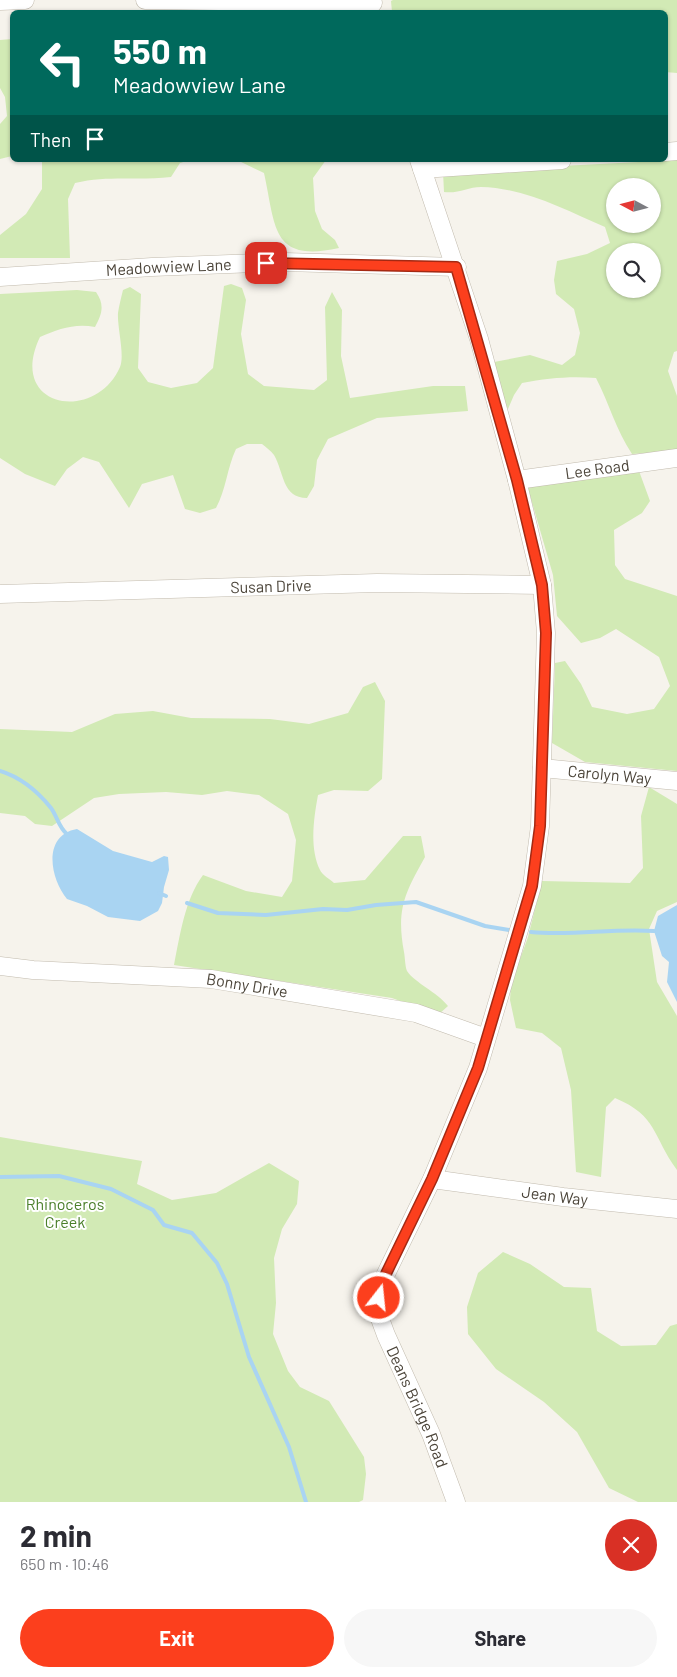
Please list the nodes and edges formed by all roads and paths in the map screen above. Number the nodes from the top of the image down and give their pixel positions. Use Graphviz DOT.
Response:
graph roads {
  1 [pos="25,0"];
  2 [pos="145,0"];
  3 [pos="0,2"];
  4 [pos="374,5"];
  5 [pos="506,162"];
  6 [pos="421,165"];
  7 [pos="456,267"];
  8 [pos="0,278"];
  9 [pos="677,458"];
  10 [pos="517,480"];
  11 [pos="542,585"];
  12 [pos="0,594"];
  13 [pos="542,768"];
  14 [pos="677,781"];
  15 [pos="0,966"];
  16 [pos="486,1038"];
  17 [pos="432,1179"];
  18 [pos="677,1209"];
  19 [pos="456,1502"];
  1 -- 3 [label="street"];
  2 -- 4 [label="street"];
  5 -- 6 [label="street"];
  6 -- 7 [label="street, Deans Bridge Road"];
  7 -- 8 [label="street, Meadowview Lane"];
  7 -- 10 [label="street, Deans Bridge Road"];
  9 -- 10 [label="street, Lee Road"];
  10 -- 11 [label="street, Deans Bridge Road"];
  11 -- 12 [label="street, Susan Drive"];
  11 -- 13 [label="street, Deans Bridge Road"];
  13 -- 14 [label="street, Carolyn Way"];
  13 -- 16 [label="street, Deans Bridge Road"];
  15 -- 16 [label="street, Bonny Drive"];
  16 -- 17 [label="street, Deans Bridge Road"];
  17 -- 18 [label="street, Jean Way"];
  17 -- 19 [label="street, Deans Bridge Road"];
}
